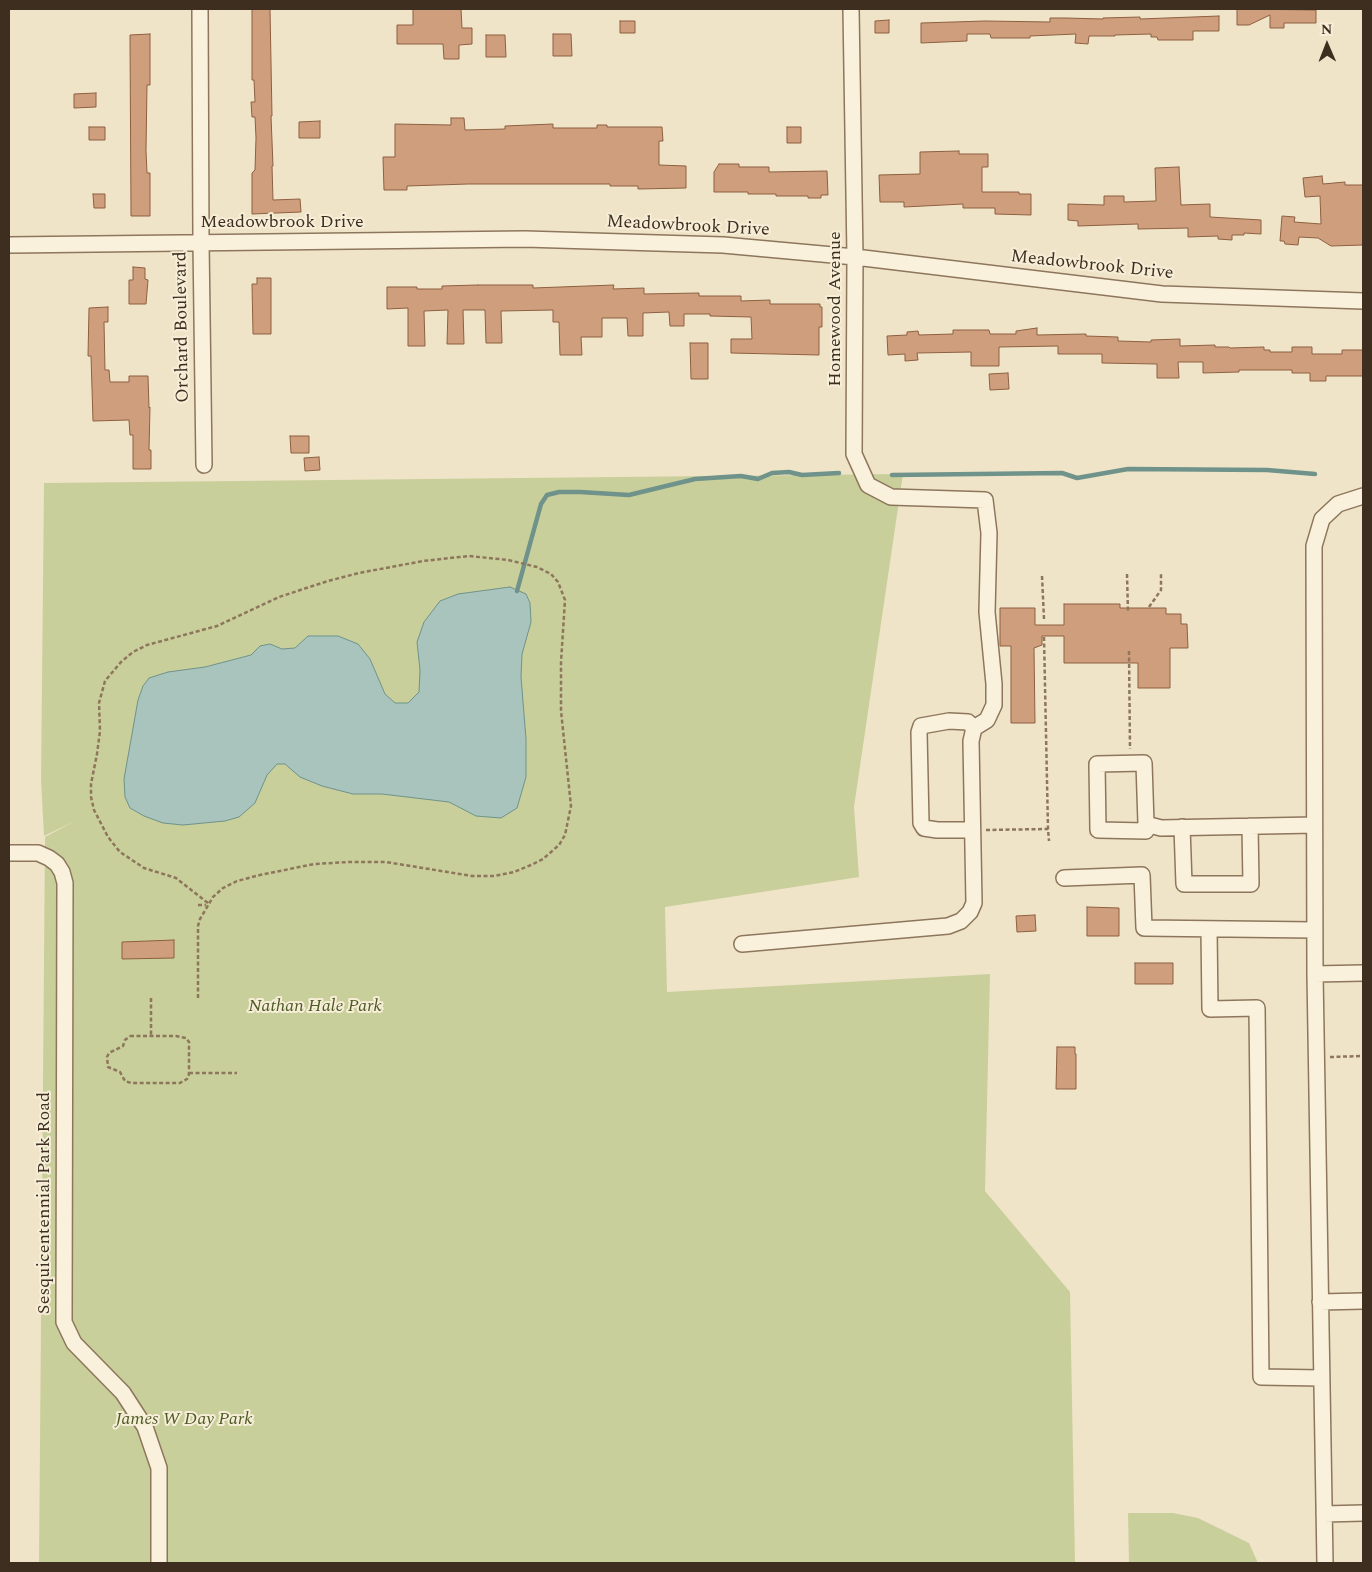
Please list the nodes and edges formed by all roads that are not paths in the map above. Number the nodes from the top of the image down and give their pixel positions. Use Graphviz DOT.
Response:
graph roads {
  1 [pos="200,9"];
  2 [pos="851,9"];
  3 [pos="201,242"];
  4 [pos="9,245"];
  5 [pos="855,257"];
  6 [pos="1363,301"];
  7 [pos="204,466"];
  8 [pos="1363,496"];
  9 [pos="974,728"];
  10 [pos="1146,824"];
  11 [pos="1314,825"];
  12 [pos="1250,826"];
  13 [pos="1182,827"];
  14 [pos="972,830"];
  15 [pos="9,853"];
  16 [pos="1064,878"];
  17 [pos="1209,928"];
  18 [pos="1314,930"];
  19 [pos="742,944"];
  20 [pos="1363,973"];
  21 [pos="1315,974"];
  22 [pos="1363,1301"];
  23 [pos="1320,1302"];
  24 [pos="1321,1378"];
  25 [pos="1363,1513"];
  26 [pos="1324,1514"];
  27 [pos="158,1563"];
  28 [pos="1325,1563"];
  1 -- 3 [label="street, Orchard Boulevard"];
  2 -- 5 [label="street, Homewood Avenue"];
  3 -- 4 [label="street, Meadowbrook Drive"];
  3 -- 5 [label="street, Meadowbrook Drive"];
  3 -- 7 [label="street, Orchard Boulevard"];
  5 -- 6 [label="street, Meadowbrook Drive"];
  5 -- 9 [label="street, Homewood Avenue"];
  8 -- 11 [label="street"];
  9 -- 14 [label="street"];
  9 -- 14 [label="street"];
  10 -- 10 [label="street"];
  10 -- 13 [label="street"];
  11 -- 12 [label="street"];
  11 -- 18 [label="street"];
  12 -- 13 [label="street"];
  12 -- 13 [label="street"];
  14 -- 19 [label="street"];
  15 -- 27 [label="street, Sesquicentennial Park Road"];
  16 -- 17 [label="street"];
  17 -- 18 [label="street"];
  17 -- 24 [label="street"];
  18 -- 21 [label="street"];
  20 -- 21 [label="street"];
  21 -- 23 [label="street"];
  22 -- 23 [label="street"];
  23 -- 24 [label="street"];
  24 -- 26 [label="street"];
  25 -- 26 [label="street"];
  26 -- 28 [label="street"];
}
